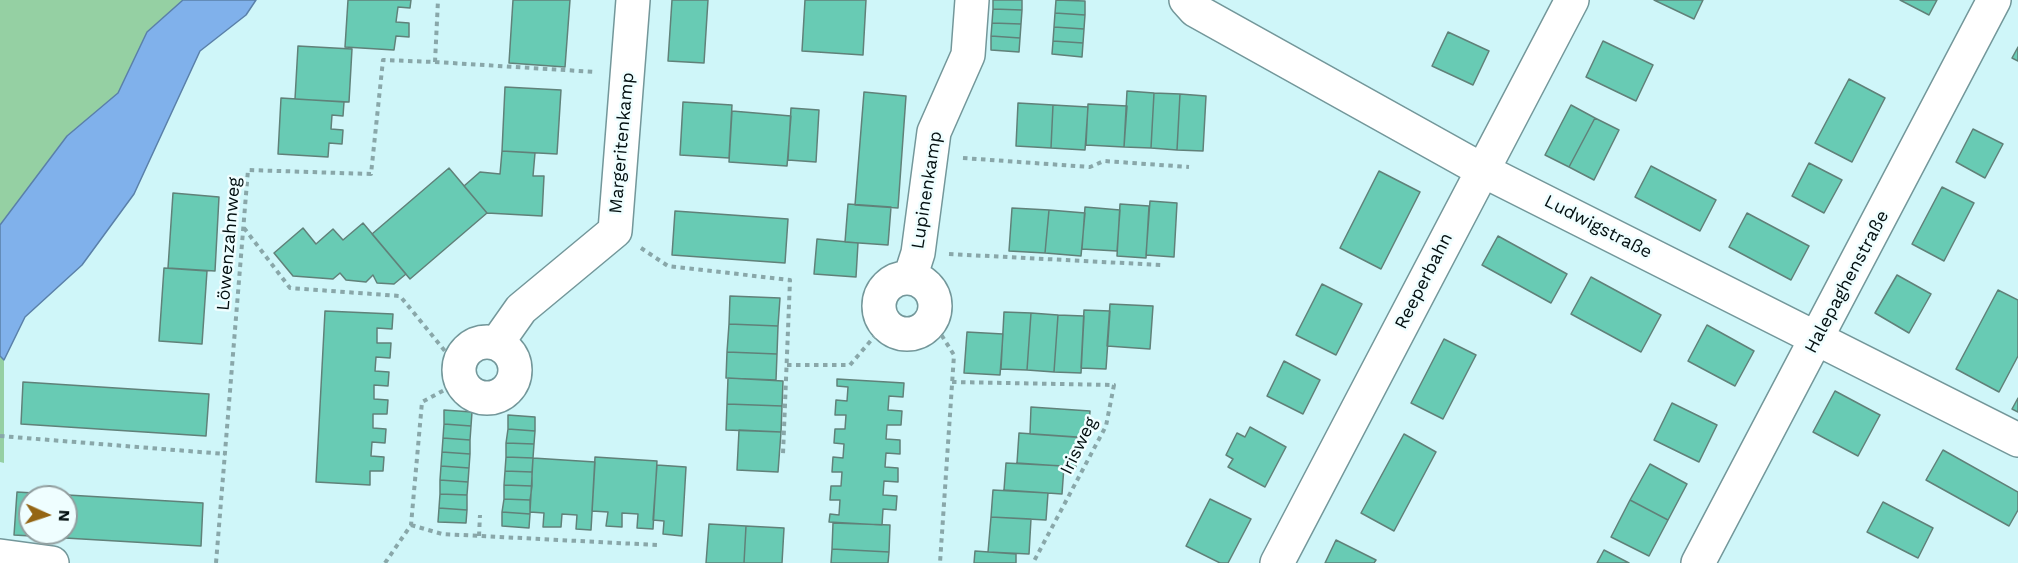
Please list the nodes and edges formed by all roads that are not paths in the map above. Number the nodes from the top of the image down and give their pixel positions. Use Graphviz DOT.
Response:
graph roads {
  1 [pos="633,0"];
  2 [pos="972,0"];
  3 [pos="1186,0"];
  4 [pos="1572,0"];
  5 [pos="1994,0"];
  6 [pos="1482,170"];
  7 [pos="914,265"];
  8 [pos="1817,337"];
  9 [pos="497,343"];
  10 [pos="2018,440"];
  11 [pos="0,556"];
  12 [pos="52,563"];
  13 [pos="1277,563"];
  14 [pos="1698,563"];
  1 -- 9 [label="street, Margeritenkamp"];
  2 -- 7 [label="street, Lupinenkamp"];
  3 -- 6 [label="street, Ludwigstraße"];
  4 -- 6 [label="street, Reeperbahn"];
  5 -- 8 [label="street, Halepaghenstraße"];
  6 -- 8 [label="street, Ludwigstraße"];
  6 -- 13 [label="street, Reeperbahn"];
  7 -- 7 [label="street"];
  8 -- 10 [label="street, Ludwigstraße"];
  8 -- 14 [label="street, Halepaghenstraße"];
  9 -- 9 [label="street"];
  11 -- 12 [label="street"];
}
